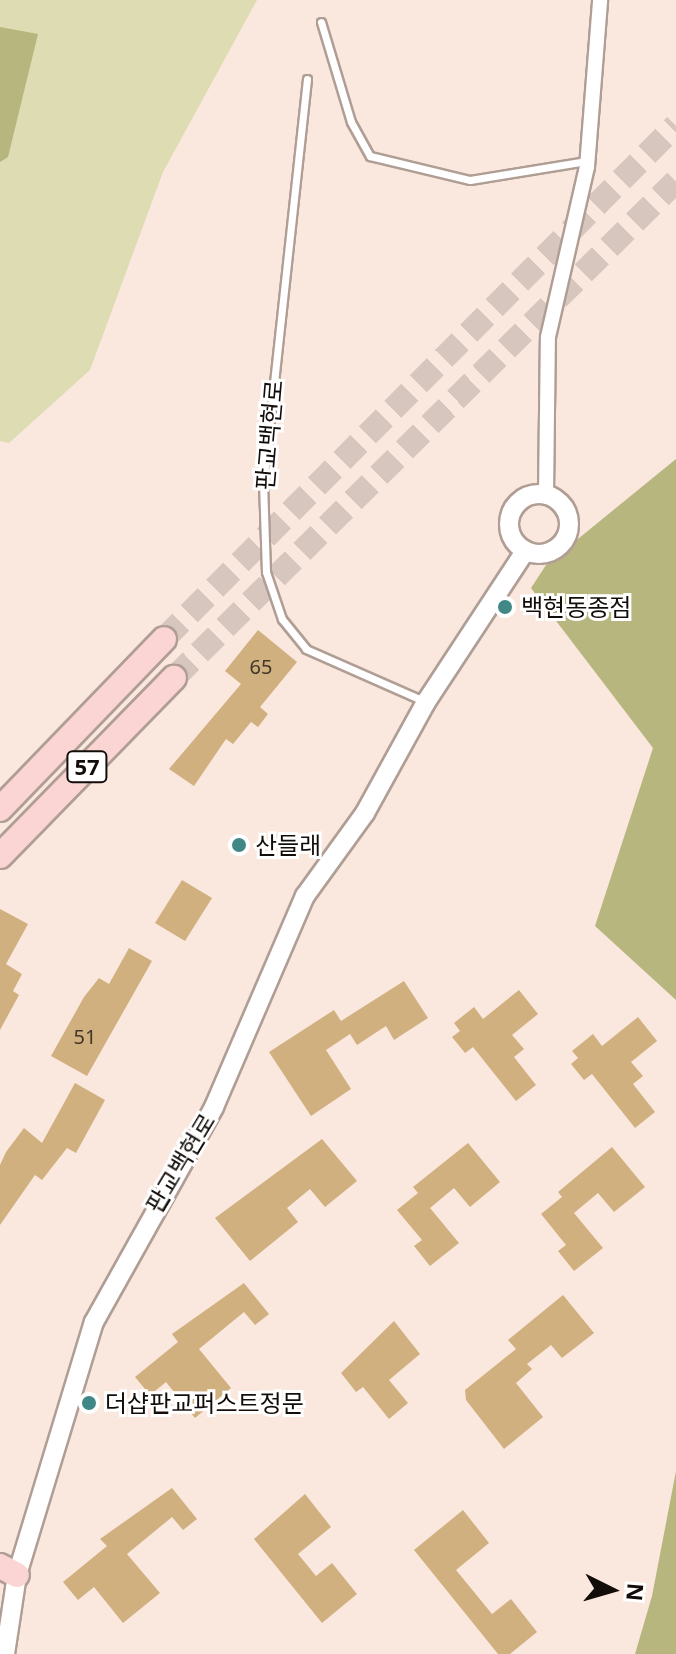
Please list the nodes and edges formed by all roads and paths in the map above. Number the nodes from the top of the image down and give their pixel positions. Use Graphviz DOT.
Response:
graph roads {
  1 [pos="600,0"];
  2 [pos="321,22"];
  3 [pos="307,79"];
  4 [pos="588,161"];
  5 [pos="546,494"];
  6 [pos="525,551"];
  7 [pos="164,639"];
  8 [pos="174,678"];
  9 [pos="426,702"];
  10 [pos="0,809"];
  11 [pos="0,856"];
  12 [pos="8,1570"];
  13 [pos="5,1654"];
  1 -- 4 [label="street"];
  2 -- 4 [label="lane"];
  3 -- 9 [label="lane, 판교백현로"];
  4 -- 5 [label="street"];
  5 -- 6 [label="street"];
  5 -- 6 [label="street"];
  6 -- 9 [label="street, 판교백현로"];
  7 -- 10 [label="main road, 57"];
  8 -- 11 [label="main road, 57"];
  9 -- 12 [label="street, 판교백현로"];
  12 -- 13 [label="street, 판교백현로"];
}
